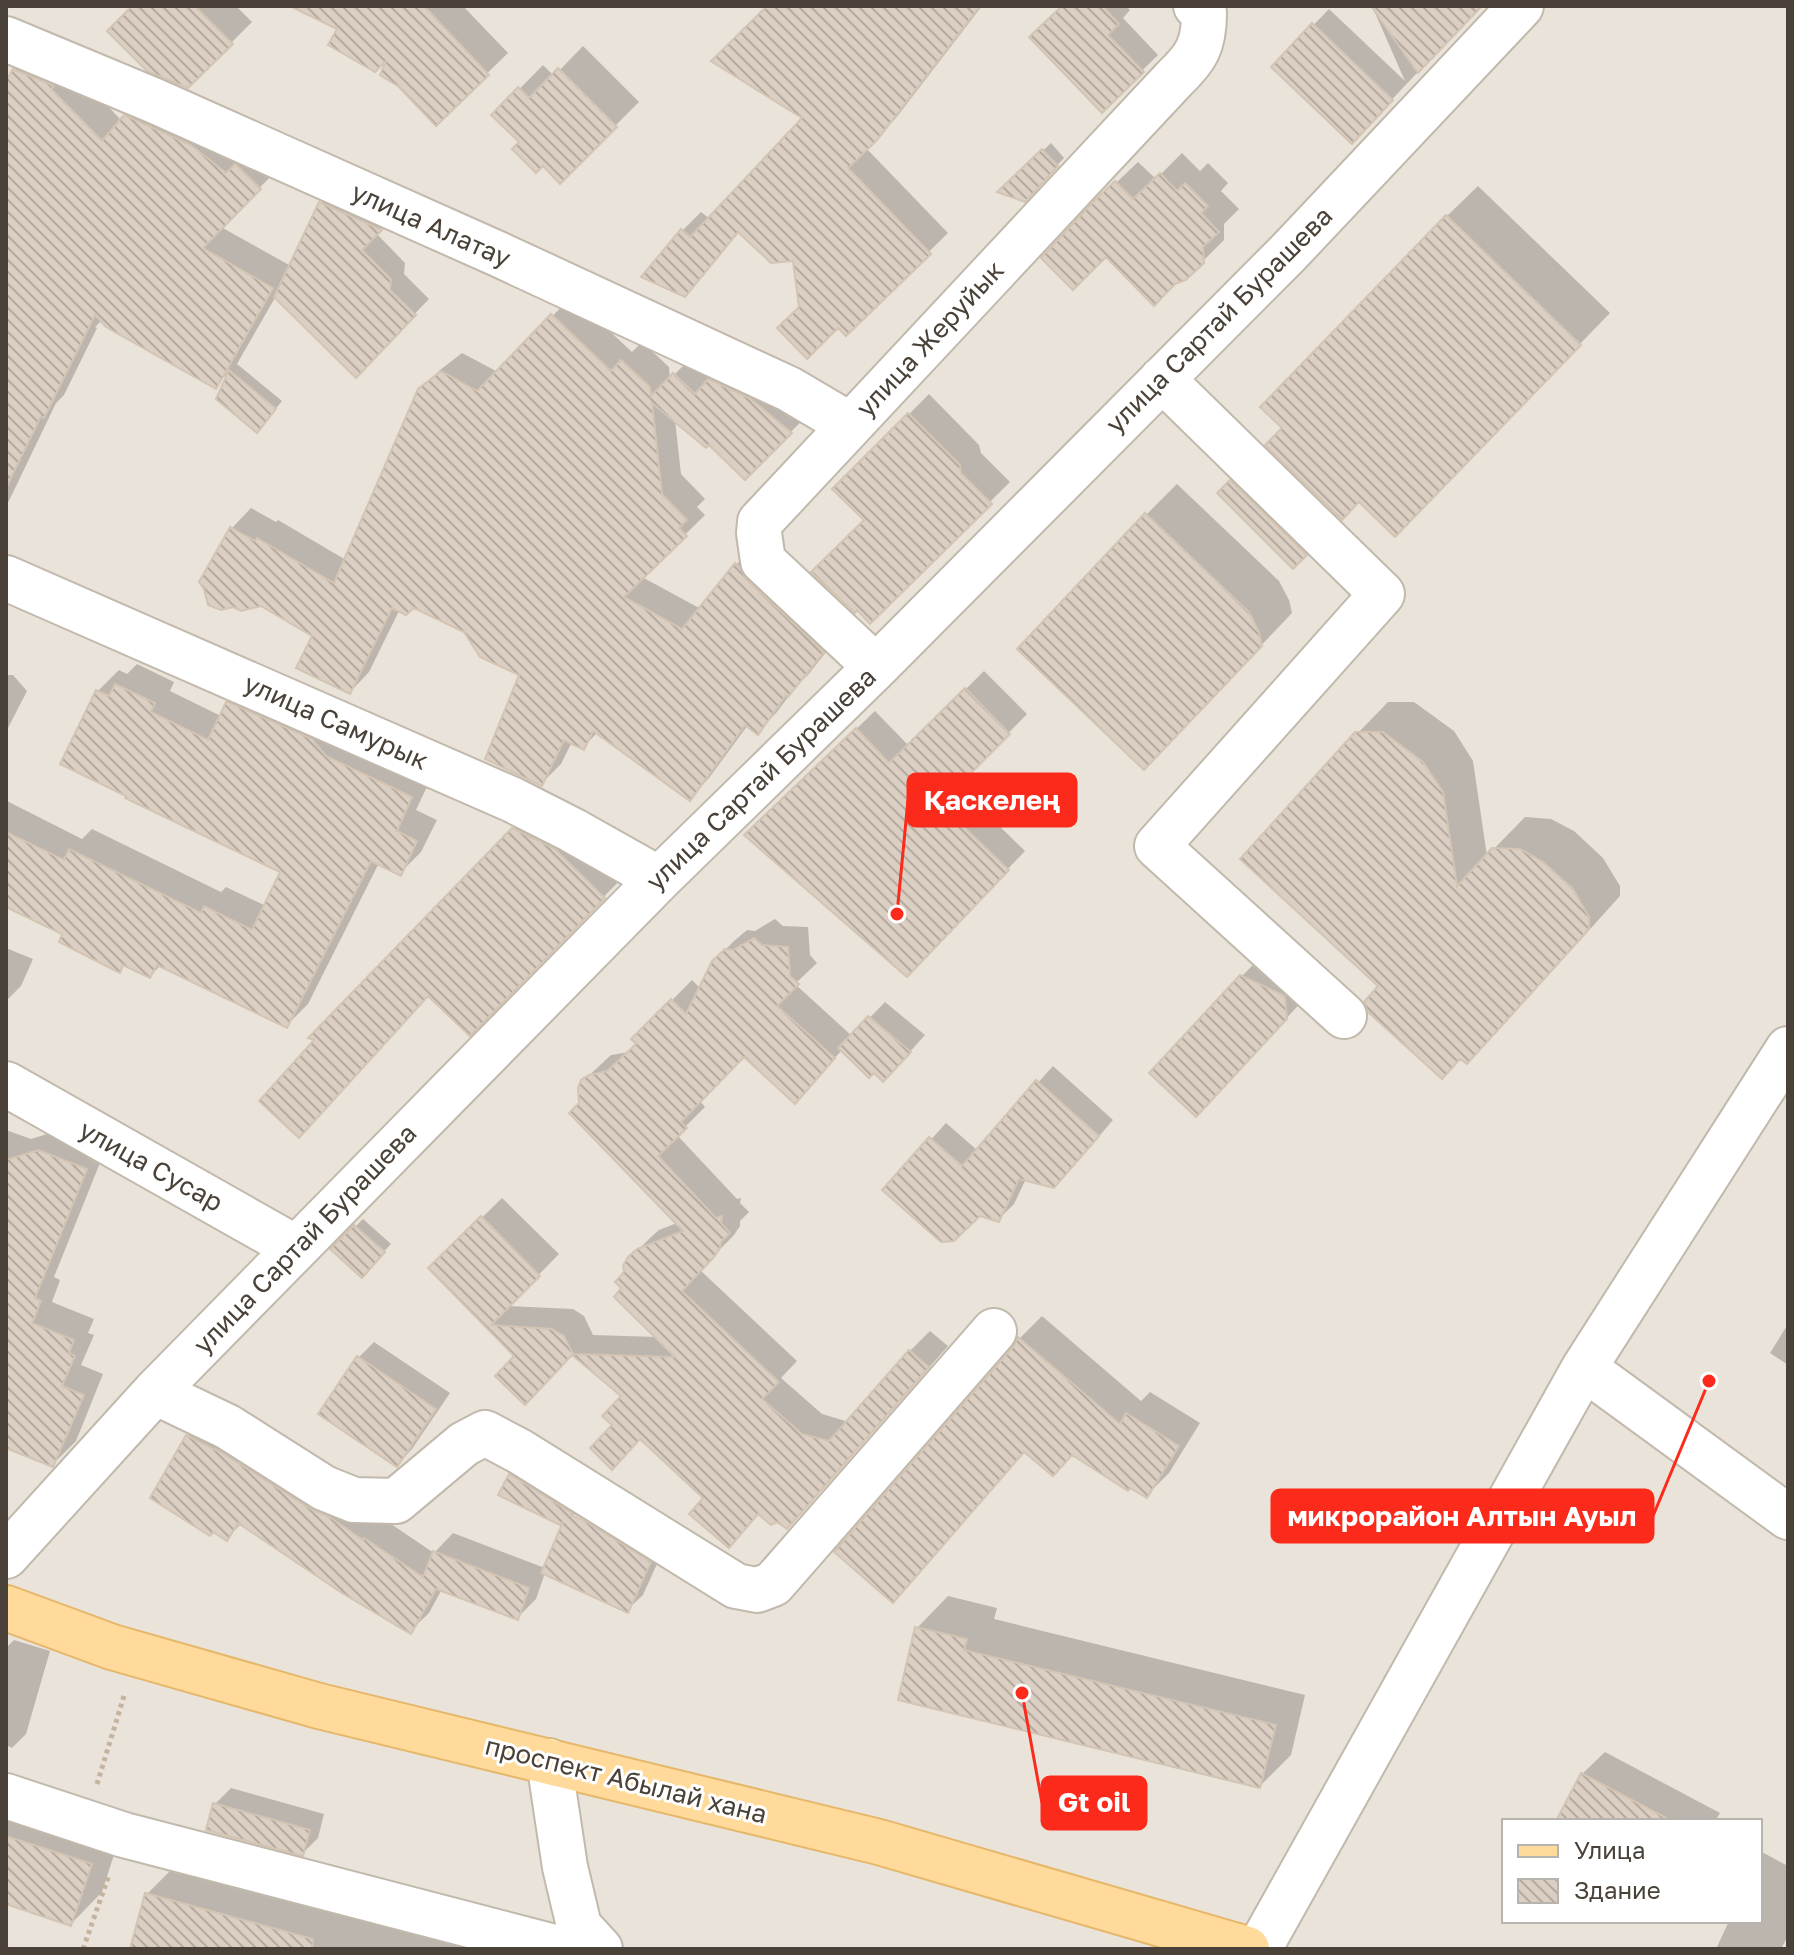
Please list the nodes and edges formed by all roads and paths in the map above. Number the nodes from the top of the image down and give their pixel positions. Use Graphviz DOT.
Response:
graph roads {
  1 [pos="1196,6"];
  2 [pos="1514,8"];
  3 [pos="6,39"];
  4 [pos="1162,379"];
  5 [pos="850,425"];
  6 [pos="6,578"];
  7 [pos="876,667"];
  8 [pos="659,879"];
  9 [pos="1344,1016"];
  10 [pos="1788,1049"];
  11 [pos="6,1084"];
  12 [pos="296,1248"];
  13 [pos="994,1331"];
  14 [pos="1584,1368"];
  15 [pos="155,1392"];
  16 [pos="1788,1517"];
  17 [pos="6,1556"];
  18 [pos="6,1608"];
  19 [pos="549,1761"];
  20 [pos="6,1796"];
  21 [pos="562,1949"];
  22 [pos="600,1949"];
  23 [pos="1247,1949"];
  24 [pos="1259,1949"];
  1 -- 5 [label="street, улица Жеруйык"];
  2 -- 4 [label="street, улица Сартай Бурашева"];
  3 -- 5 [label="street, улица Алатау"];
  4 -- 7 [label="street, улица Сартай Бурашева"];
  4 -- 9 [label="street"];
  5 -- 7 [label="street, улица Жеруйык"];
  6 -- 8 [label="street, улица Самурык"];
  7 -- 8 [label="street, улица Сартай Бурашева"];
  8 -- 12 [label="street, улица Сартай Бурашева"];
  10 -- 14 [label="street"];
  11 -- 12 [label="street, улица Сусар"];
  12 -- 15 [label="street, улица Сартай Бурашева"];
  13 -- 15 [label="street"];
  14 -- 16 [label="street"];
  14 -- 24 [label="street"];
  15 -- 17 [label="street, улица Сартай Бурашева"];
  18 -- 19 [label="main road, проспект Абылай хана"];
  19 -- 22 [label="street"];
  19 -- 23 [label="main road, проспект Абылай хана"];
  20 -- 21 [label="street"];
}
